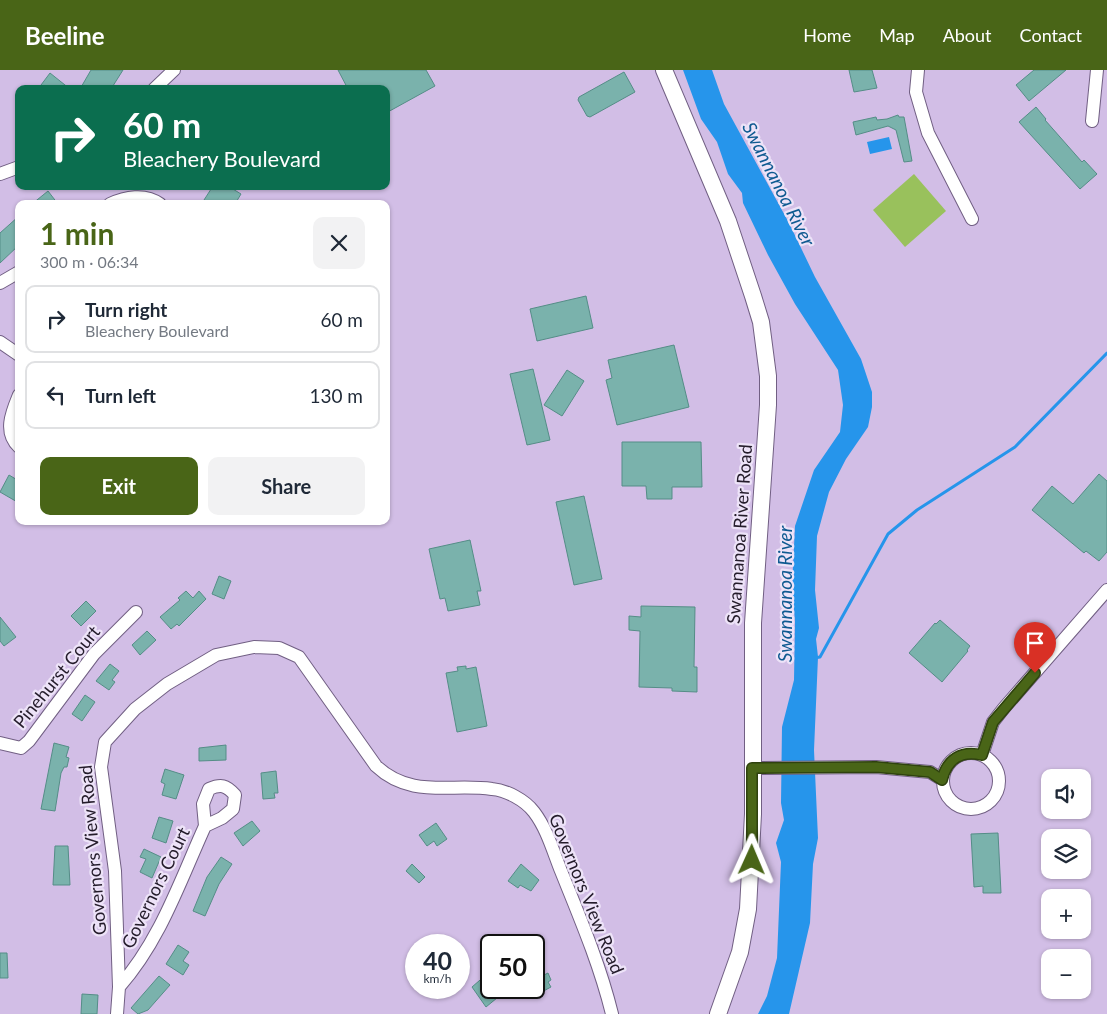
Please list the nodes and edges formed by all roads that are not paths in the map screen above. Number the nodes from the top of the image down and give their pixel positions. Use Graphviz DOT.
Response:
graph roads {
  1 [pos="174,70"];
  2 [pos="664,70"];
  3 [pos="918,70"];
  4 [pos="1097,70"];
  5 [pos="158,85"];
  6 [pos="1092,121"];
  7 [pos="15,168"];
  8 [pos="0,174"];
  9 [pos="118,200"];
  10 [pos="155,200"];
  11 [pos="972,219"];
  12 [pos="15,274"];
  13 [pos="0,283"];
  14 [pos="0,342"];
  15 [pos="15,352"];
  16 [pos="15,406"];
  17 [pos="15,440"];
  18 [pos="1107,590"];
  19 [pos="136,612"];
  20 [pos="0,743"];
  21 [pos="982,755"];
  22 [pos="752,768"];
  23 [pos="942,780"];
  24 [pos="205,826"];
  25 [pos="120,987"];
  26 [pos="117,1014"];
  27 [pos="612,1014"];
  28 [pos="718,1014"];
  1 -- 5 [label="street"];
  2 -- 22 [label="main road, Swannanoa River Road"];
  3 -- 11 [label="street"];
  4 -- 6 [label="street"];
  7 -- 8 [label="street"];
  9 -- 10 [label="street"];
  12 -- 13 [label="street"];
  14 -- 15 [label="street"];
  16 -- 17 [label="street"];
  18 -- 21 [label="street"];
  19 -- 20 [label="street, Pinehurst Court"];
  21 -- 23 [label="street"];
  21 -- 23 [label="street"];
  22 -- 23 [label="street"];
  22 -- 28 [label="main road, Swannanoa River Road"];
  24 -- 25 [label="street, Governors Court"];
  25 -- 26 [label="street, Governors View Road"];
  25 -- 27 [label="street, Governors View Road"];
}
